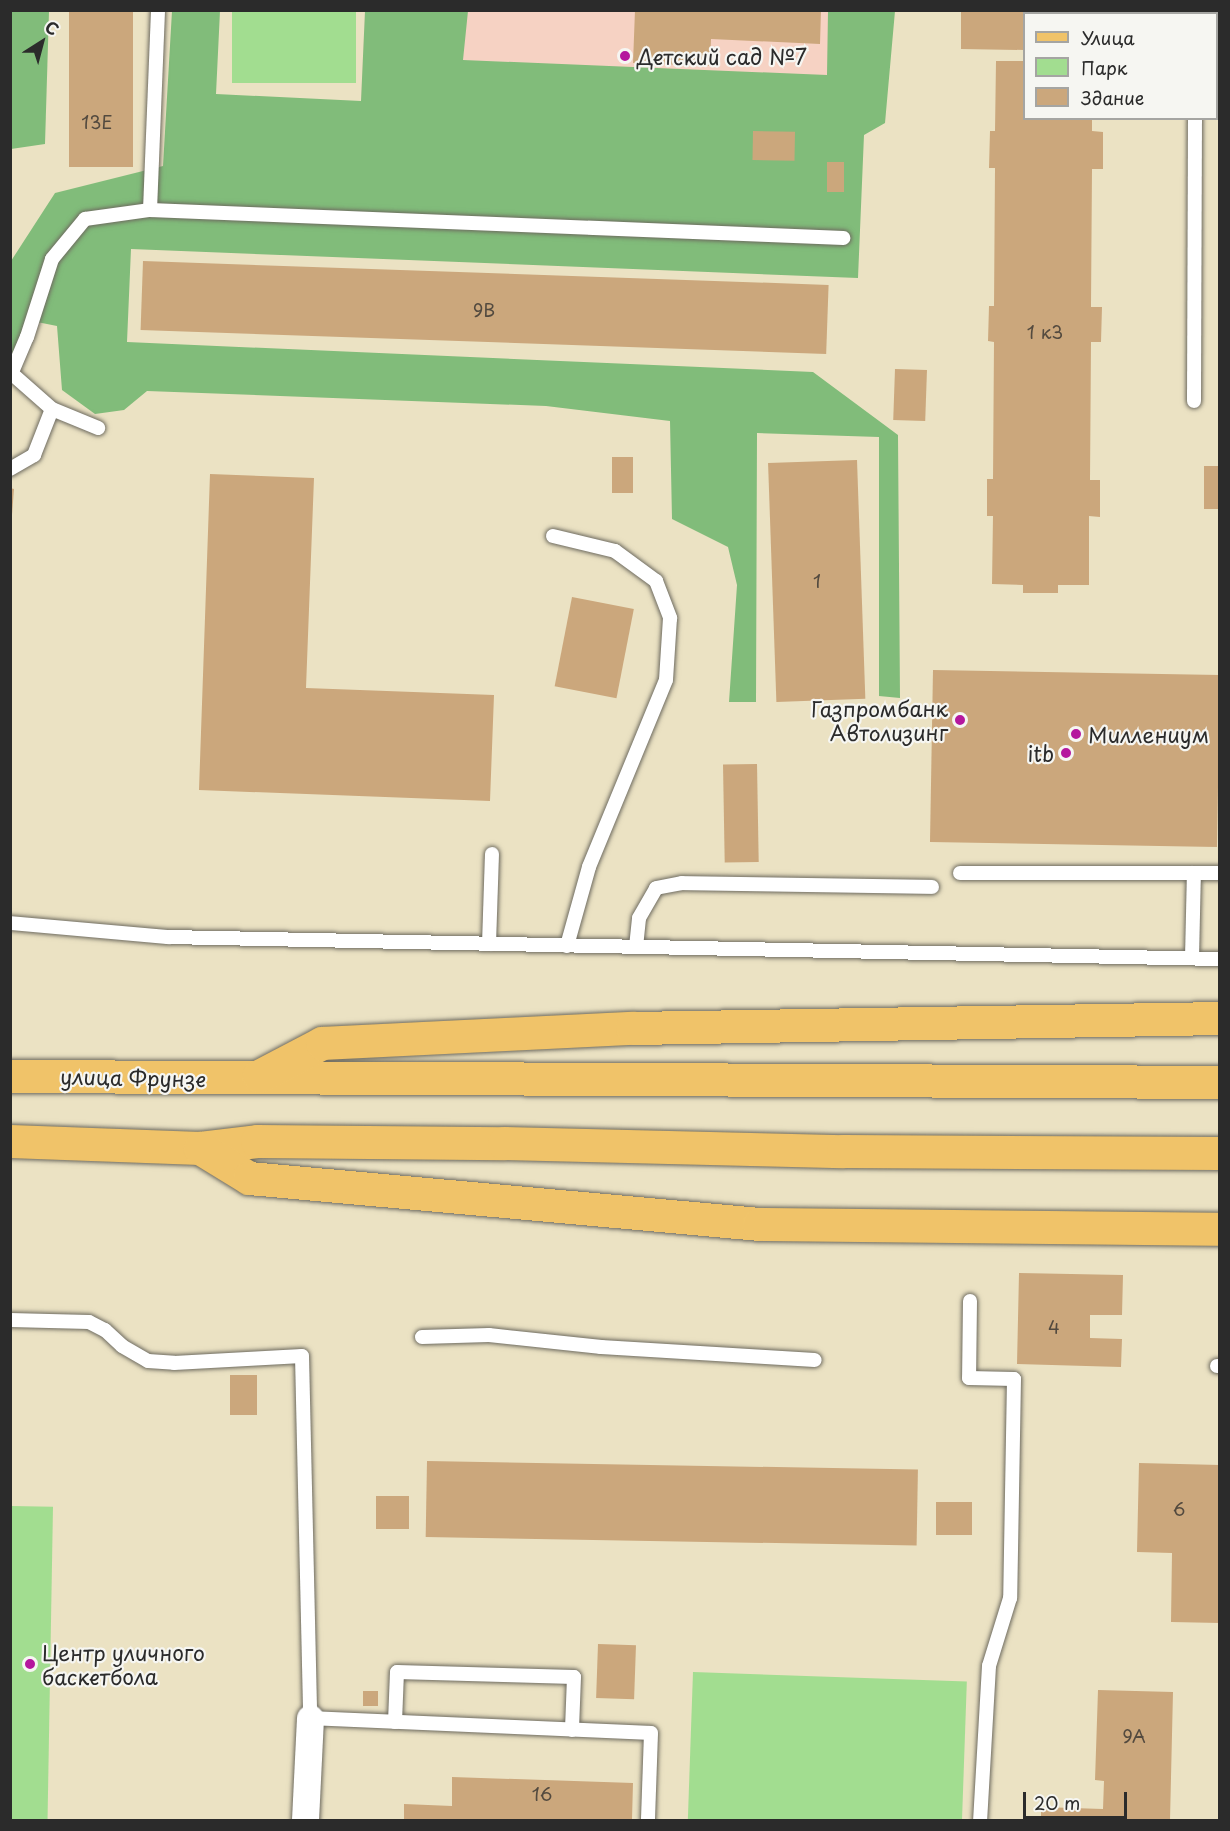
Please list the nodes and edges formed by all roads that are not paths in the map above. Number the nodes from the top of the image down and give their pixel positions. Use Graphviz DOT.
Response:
graph roads {
  1 [pos="158,10"];
  2 [pos="1195,120"];
  3 [pos="150,210"];
  4 [pos="843,238"];
  5 [pos="11,372"];
  6 [pos="1194,401"];
  7 [pos="52,409"];
  8 [pos="98,428"];
  9 [pos="10,469"];
  10 [pos="554,536"];
  11 [pos="492,854"];
  12 [pos="960,873"];
  13 [pos="1194,873"];
  14 [pos="1220,873"];
  15 [pos="932,887"];
  16 [pos="10,923"];
  17 [pos="489,944"];
  18 [pos="567,946"];
  19 [pos="636,947"];
  20 [pos="1192,958"];
  21 [pos="1220,958"];
  22 [pos="1220,1018"];
  23 [pos="10,1076"];
  24 [pos="255,1079"];
  25 [pos="1220,1082"];
  26 [pos="10,1141"];
  27 [pos="200,1148"];
  28 [pos="1220,1153"];
  29 [pos="1220,1229"];
  30 [pos="970,1301"];
  31 [pos="10,1320"];
  32 [pos="422,1337"];
  33 [pos="815,1360"];
  34 [pos="310,1718"];
  35 [pos="396,1722"];
  36 [pos="572,1730"];
  37 [pos="305,1821"];
  38 [pos="648,1821"];
  39 [pos="980,1821"];
  1 -- 3 [label="lane"];
  2 -- 6 [label="lane"];
  3 -- 4 [label="lane"];
  3 -- 5 [label="lane"];
  5 -- 7 [label="lane"];
  7 -- 8 [label="lane"];
  7 -- 9 [label="lane"];
  10 -- 18 [label="lane"];
  11 -- 17 [label="lane"];
  12 -- 13 [label="lane"];
  13 -- 14 [label="lane"];
  13 -- 20 [label="lane"];
  15 -- 19 [label="lane"];
  16 -- 17 [label="lane"];
  17 -- 18 [label="lane"];
  18 -- 19 [label="lane"];
  19 -- 20 [label="lane"];
  20 -- 21 [label="lane"];
  22 -- 24 [label="main road"];
  23 -- 24 [label="main road, улица Фрунзе"];
  24 -- 25 [label="main road, улица Фрунзе"];
  26 -- 27 [label="main road"];
  27 -- 28 [label="main road"];
  27 -- 29 [label="main road"];
  30 -- 39 [label="lane"];
  31 -- 34 [label="lane"];
  32 -- 33 [label="lane"];
  34 -- 35 [label="lane"];
  34 -- 37 [label="street"];
  35 -- 36 [label="lane"];
  35 -- 36 [label="lane"];
  36 -- 38 [label="lane"];
}
